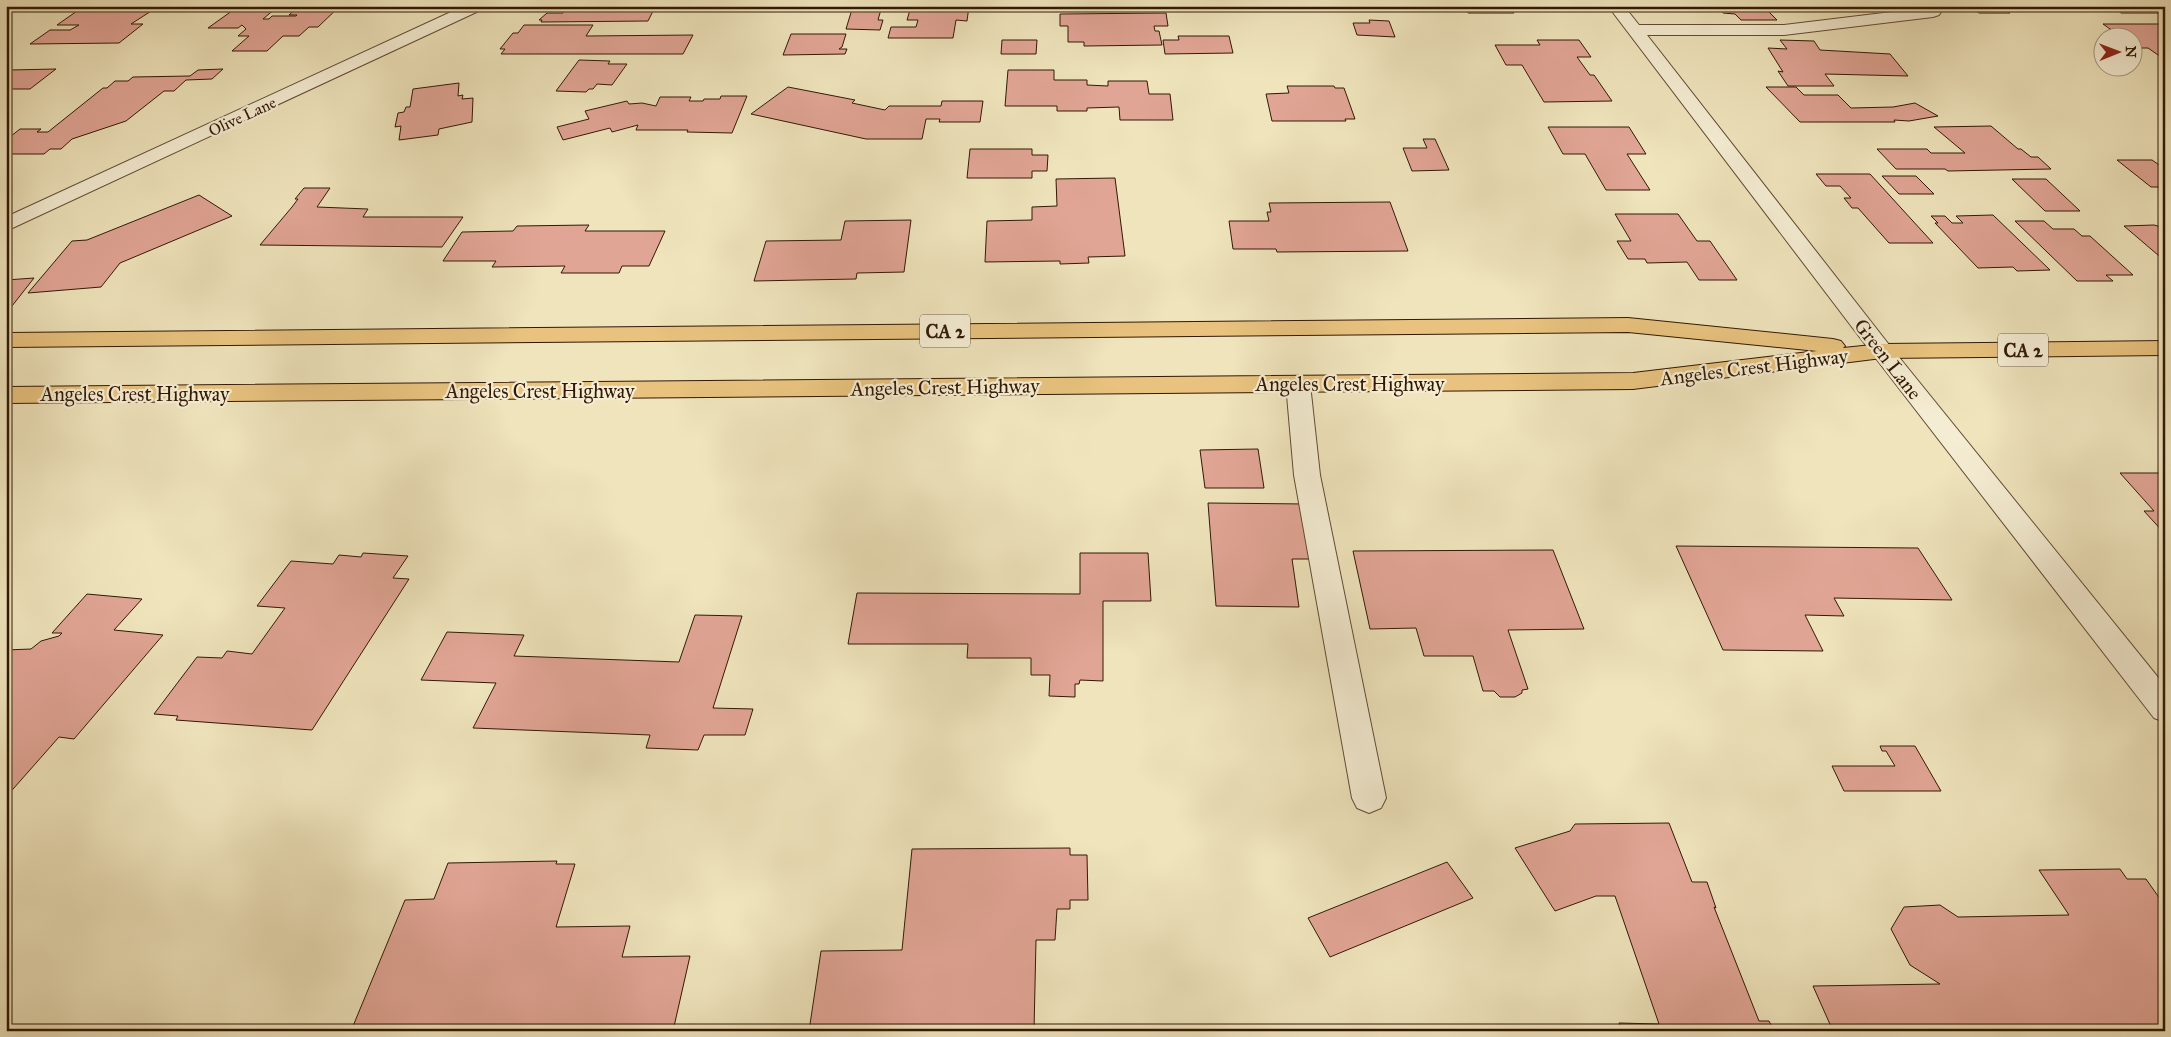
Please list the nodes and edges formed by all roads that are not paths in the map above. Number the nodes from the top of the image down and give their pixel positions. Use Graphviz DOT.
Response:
graph roads {
  1 [pos="477,6"];
  2 [pos="1616,6"];
  3 [pos="1933,12"];
  4 [pos="1634,30"];
  5 [pos="6,225"];
  6 [pos="6,340"];
  7 [pos="2165,348"];
  8 [pos="1882,351"];
  9 [pos="1298,384"];
  10 [pos="6,396"];
  11 [pos="2165,709"];
  12 [pos="1368,798"];
  1 -- 5 [label="street, Olive Lane"];
  2 -- 4 [label="street, Green Lane"];
  3 -- 4 [label="street"];
  4 -- 8 [label="street, Green Lane"];
  6 -- 8 [label="main road, Angeles Crest Highway / CA 2"];
  7 -- 8 [label="main road, Angeles Crest Highway / CA 2"];
  8 -- 9 [label="main road, Angeles Crest Highway / CA 2"];
  8 -- 11 [label="street, Green Lane"];
  9 -- 10 [label="main road, Angeles Crest Highway / CA 2"];
  9 -- 12 [label="street"];
}
